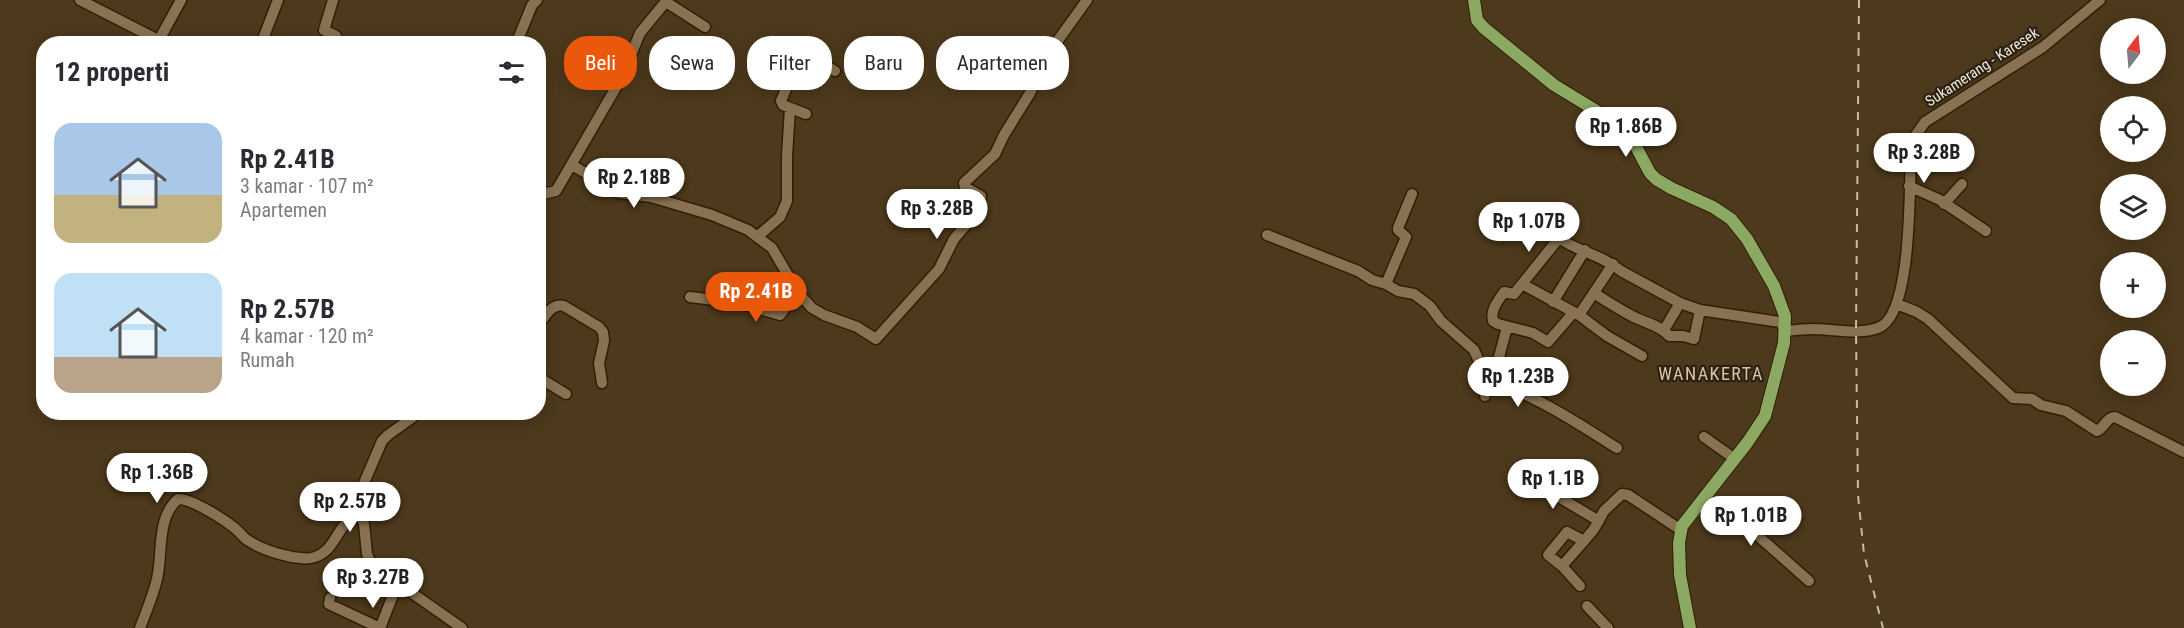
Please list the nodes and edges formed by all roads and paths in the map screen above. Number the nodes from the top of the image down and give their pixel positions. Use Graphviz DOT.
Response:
graph roads {
  1 [pos="80,0"];
  2 [pos="181,0"];
  3 [pos="278,0"];
  4 [pos="333,0"];
  5 [pos="537,0"];
  6 [pos="1087,0"];
  7 [pos="1474,0"];
  8 [pos="2100,0"];
  9 [pos="667,1"];
  10 [pos="705,27"];
  11 [pos="151,36"];
  12 [pos="166,36"];
  13 [pos="264,36"];
  14 [pos="336,36"];
  15 [pos="519,36"];
  16 [pos="835,71"];
  17 [pos="790,108"];
  18 [pos="806,114"];
  19 [pos="572,165"];
  20 [pos="1962,184"];
  21 [pos="1909,186"];
  22 [pos="546,193"];
  23 [pos="1412,194"];
  24 [pos="1944,204"];
  25 [pos="1986,231"];
  26 [pos="1267,235"];
  27 [pos="758,236"];
  28 [pos="1585,250"];
  29 [pos="1613,264"];
  30 [pos="1386,284"];
  31 [pos="1522,285"];
  32 [pos="797,292"];
  33 [pos="1594,293"];
  34 [pos="690,297"];
  35 [pos="1553,302"];
  36 [pos="1680,303"];
  37 [pos="1897,304"];
  38 [pos="1700,310"];
  39 [pos="1576,313"];
  40 [pos="546,315"];
  41 [pos="1507,327"];
  42 [pos="1665,330"];
  43 [pos="1786,331"];
  44 [pos="1642,356"];
  45 [pos="1491,379"];
  46 [pos="546,382"];
  47 [pos="602,383"];
  48 [pos="566,394"];
  49 [pos="1485,396"];
  50 [pos="410,420"];
  51 [pos="1704,437"];
  52 [pos="1617,448"];
  53 [pos="2184,452"];
  54 [pos="1735,459"];
  55 [pos="1522,475"];
  56 [pos="1702,501"];
  57 [pos="360,514"];
  58 [pos="1599,521"];
  59 [pos="1681,530"];
  60 [pos="1584,541"];
  61 [pos="1563,566"];
  62 [pos="1809,581"];
  63 [pos="397,585"];
  64 [pos="1580,586"];
  65 [pos="330,598"];
  66 [pos="1587,606"];
  67 [pos="140,628"];
  68 [pos="462,628"];
  69 [pos="1608,628"];
  70 [pos="1690,628"];
  1 -- 11 [label="street"];
  2 -- 12 [label="street"];
  3 -- 13 [label="street"];
  4 -- 14 [label="street"];
  5 -- 15 [label="street"];
  6 -- 32 [label="street"];
  7 -- 43 [label="main road"];
  8 -- 21 [label="street, Sukamerang - Karesek"];
  9 -- 10 [label="street"];
  9 -- 19 [label="street"];
  16 -- 17 [label="street"];
  17 -- 18 [label="street"];
  17 -- 27 [label="street"];
  19 -- 22 [label="street"];
  19 -- 27 [label="street"];
  20 -- 24 [label="street"];
  21 -- 24 [label="street"];
  21 -- 37 [label="street, Sukamerang - Karesek"];
  23 -- 30 [label="street"];
  24 -- 25 [label="street"];
  26 -- 30 [label="street"];
  27 -- 32 [label="street"];
  28 -- 29 [label="street"];
  28 -- 31 [label="street"];
  28 -- 35 [label="street"];
  29 -- 33 [label="street"];
  29 -- 36 [label="street"];
  30 -- 45 [label="street"];
  31 -- 35 [label="street"];
  31 -- 41 [label="street"];
  32 -- 34 [label="street"];
  33 -- 39 [label="street"];
  33 -- 42 [label="street"];
  35 -- 39 [label="street"];
  36 -- 38 [label="street"];
  36 -- 42 [label="street"];
  37 -- 43 [label="street, Sukamerang - Karesek"];
  37 -- 53 [label="street"];
  38 -- 42 [label="street"];
  38 -- 43 [label="street"];
  39 -- 41 [label="street"];
  39 -- 44 [label="street"];
  40 -- 47 [label="street"];
  41 -- 45 [label="street"];
  43 -- 54 [label="main road"];
  45 -- 49 [label="street"];
  45 -- 52 [label="street"];
  46 -- 48 [label="street"];
  50 -- 57 [label="street"];
  51 -- 54 [label="street"];
  54 -- 56 [label="main road"];
  55 -- 58 [label="street"];
  56 -- 59 [label="main road"];
  56 -- 62 [label="street"];
  57 -- 63 [label="street"];
  57 -- 67 [label="street"];
  58 -- 59 [label="street"];
  58 -- 60 [label="street"];
  59 -- 70 [label="main road"];
  60 -- 61 [label="street"];
  60 -- 61 [label="street"];
  61 -- 64 [label="street"];
  63 -- 65 [label="street"];
  63 -- 68 [label="street"];
  66 -- 69 [label="street"];
}
